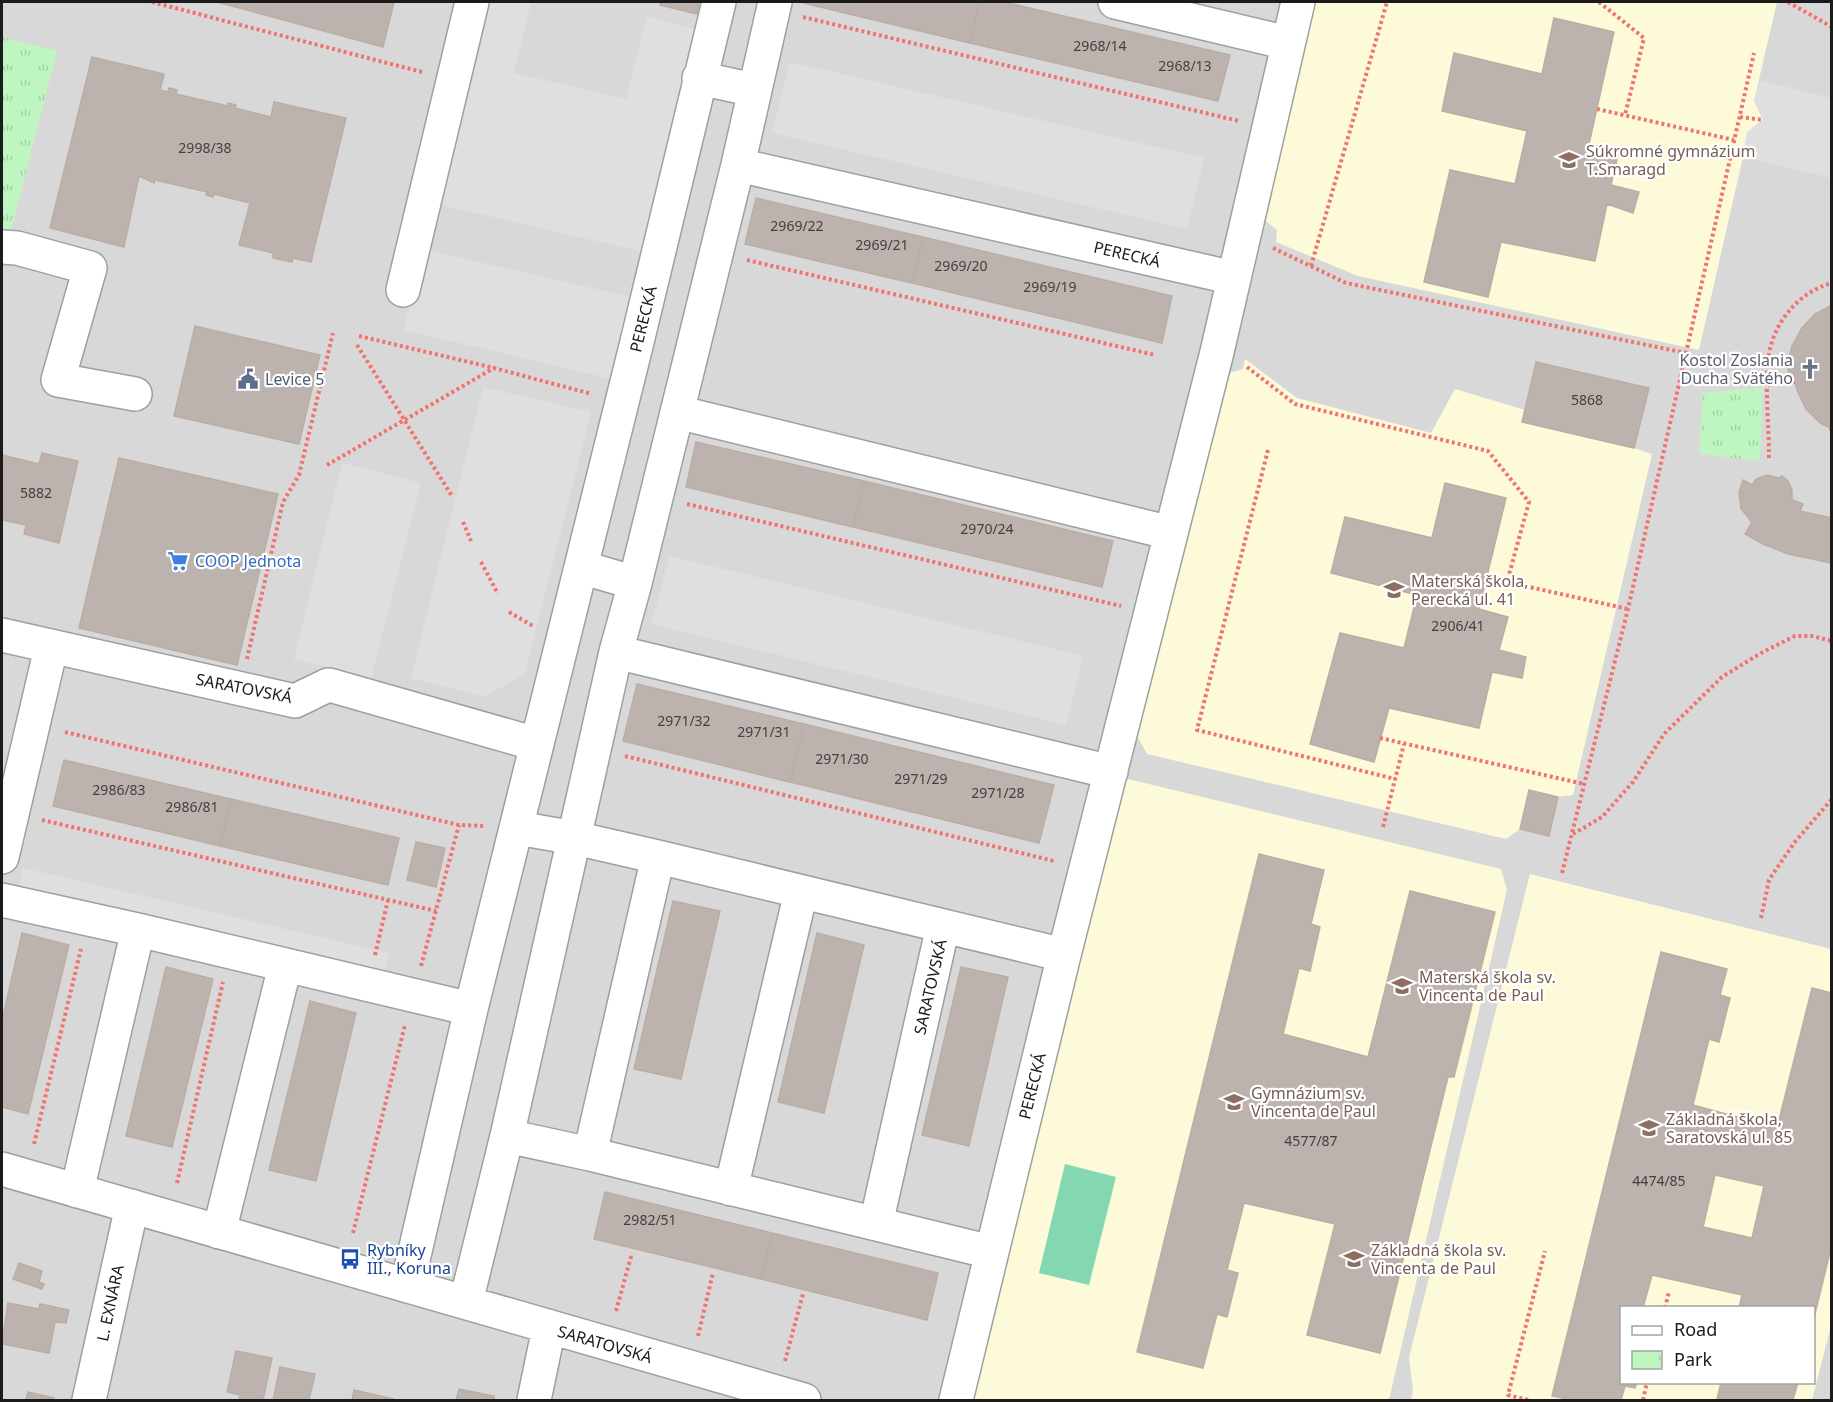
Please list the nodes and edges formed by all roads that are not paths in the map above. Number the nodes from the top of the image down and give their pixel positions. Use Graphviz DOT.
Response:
graph roads {
  1 [pos="472,2"];
  2 [pos="719,2"];
  3 [pos="1115,2"];
  4 [pos="1298,2"];
  5 [pos="774,6"];
  6 [pos="1288,43"];
  7 [pos="699,78"];
  8 [pos="754,90"];
  9 [pos="738,165"];
  10 [pos="2,247"];
  11 [pos="1234,278"];
  12 [pos="403,290"];
  13 [pos="135,394"];
  14 [pos="677,412"];
  15 [pos="1171,533"];
  16 [pos="581,567"];
  17 [pos="635,583"];
  18 [pos="2,635"];
  19 [pos="51,648"];
  20 [pos="616,652"];
  21 [pos="536,744"];
  22 [pos="1111,772"];
  23 [pos="517,828"];
  24 [pos="575,838"];
  25 [pos="2,857"];
  26 [pos="658,857"];
  27 [pos="801,892"];
  28 [pos="2,900"];
  29 [pos="943,926"];
  30 [pos="138,930"];
  31 [pos="1064,955"];
  32 [pos="285,966"];
  33 [pos="471,1009"];
  34 [pos="507,1136"];
  35 [pos="590,1154"];
  36 [pos="2,1169"];
  37 [pos="731,1189"];
  38 [pos="77,1191"];
  39 [pos="132,1206"];
  40 [pos="876,1224"];
  41 [pos="219,1232"];
  42 [pos="991,1252"];
  43 [pos="407,1286"];
  44 [pos="466,1302"];
  45 [pos="549,1328"];
  46 [pos="89,1401"];
  47 [pos="534,1401"];
  48 [pos="804,1401"];
  49 [pos="956,1401"];
  1 -- 12 [label="street"];
  2 -- 7 [label="street, PERECKÁ"];
  3 -- 6 [label="street"];
  4 -- 6 [label="street, PERECKÁ"];
  5 -- 8 [label="street"];
  6 -- 11 [label="street, PERECKÁ"];
  7 -- 8 [label="street"];
  7 -- 16 [label="street, PERECKÁ"];
  8 -- 9 [label="street"];
  9 -- 11 [label="street, PERECKÁ"];
  9 -- 14 [label="street"];
  10 -- 13 [label="street"];
  11 -- 15 [label="street, PERECKÁ"];
  14 -- 15 [label="street"];
  14 -- 17 [label="street"];
  15 -- 22 [label="street, PERECKÁ"];
  16 -- 17 [label="street"];
  16 -- 21 [label="street, PERECKÁ"];
  17 -- 20 [label="street"];
  18 -- 19 [label="street, SARATOVSKÁ"];
  19 -- 21 [label="street, SARATOVSKÁ"];
  19 -- 25 [label="street"];
  20 -- 22 [label="street"];
  20 -- 24 [label="street"];
  21 -- 23 [label="street"];
  22 -- 31 [label="street, PERECKÁ"];
  23 -- 24 [label="street, SARATOVSKÁ"];
  23 -- 33 [label="street"];
  24 -- 26 [label="street, SARATOVSKÁ"];
  24 -- 34 [label="street"];
  26 -- 27 [label="street, SARATOVSKÁ"];
  26 -- 35 [label="street"];
  27 -- 29 [label="street, SARATOVSKÁ"];
  27 -- 37 [label="street"];
  28 -- 30 [label="street"];
  29 -- 31 [label="street, SARATOVSKÁ"];
  29 -- 40 [label="street, SARATOVSKÁ"];
  30 -- 32 [label="street"];
  30 -- 38 [label="street"];
  31 -- 42 [label="street, PERECKÁ"];
  32 -- 33 [label="street"];
  32 -- 41 [label="street"];
  33 -- 43 [label="street"];
  34 -- 35 [label="street"];
  34 -- 44 [label="street"];
  35 -- 37 [label="street"];
  36 -- 38 [label="street, SARATOVSKÁ"];
  37 -- 40 [label="street"];
  38 -- 39 [label="street, SARATOVSKÁ"];
  39 -- 41 [label="street, SARATOVSKÁ"];
  39 -- 46 [label="street, L. EXNÁRA"];
  40 -- 42 [label="street"];
  41 -- 43 [label="street, SARATOVSKÁ"];
  42 -- 49 [label="street, PERECKÁ"];
  43 -- 44 [label="street, SARATOVSKÁ"];
  44 -- 45 [label="street, SARATOVSKÁ"];
  45 -- 47 [label="street"];
  45 -- 48 [label="street, SARATOVSKÁ"];
}
